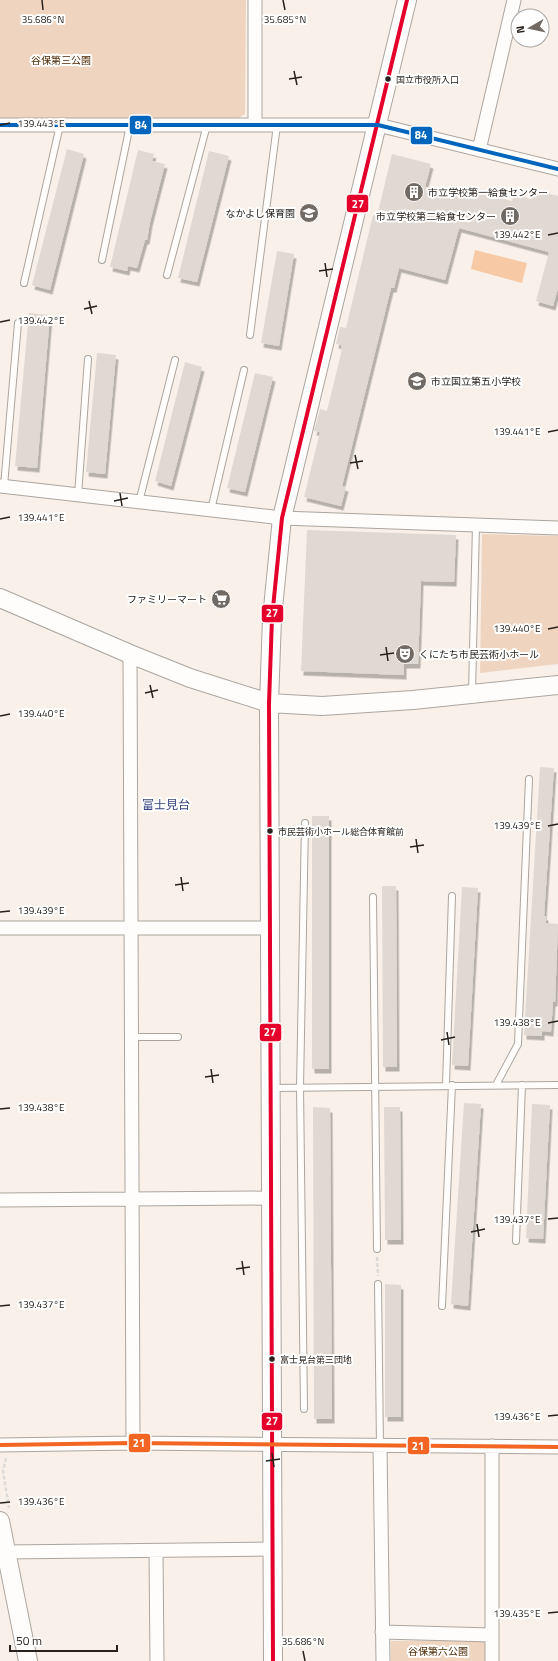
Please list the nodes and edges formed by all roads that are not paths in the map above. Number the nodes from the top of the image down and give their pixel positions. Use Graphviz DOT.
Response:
graph roads {
  1 [pos="255,0"];
  2 [pos="407,0"];
  3 [pos="514,0"];
  4 [pos="0,125"];
  5 [pos="60,125"];
  6 [pos="130,125"];
  7 [pos="206,125"];
  8 [pos="256,125"];
  9 [pos="277,125"];
  10 [pos="378,125"];
  11 [pos="479,150"];
  12 [pos="558,169"];
  13 [pos="102,260"];
  14 [pos="167,275"];
  15 [pos="24,282"];
  16 [pos="18,323"];
  17 [pos="250,336"];
  18 [pos="88,359"];
  19 [pos="175,360"];
  20 [pos="244,370"];
  21 [pos="2,487"];
  22 [pos="78,495"];
  23 [pos="139,502"];
  24 [pos="211,510"];
  25 [pos="282,518"];
  26 [pos="476,525"];
  27 [pos="558,528"];
  28 [pos="0,598"];
  29 [pos="130,654"];
  30 [pos="558,685"];
  31 [pos="472,694"];
  32 [pos="269,704"];
  33 [pos="529,779"];
  34 [pos="305,823"];
  35 [pos="452,896"];
  36 [pos="373,897"];
  37 [pos="0,928"];
  38 [pos="131,928"];
  39 [pos="270,928"];
  40 [pos="131,1037"];
  41 [pos="178,1038"];
  42 [pos="449,1085"];
  43 [pos="496,1085"];
  44 [pos="522,1085"];
  45 [pos="558,1085"];
  46 [pos="375,1086"];
  47 [pos="300,1087"];
  48 [pos="270,1088"];
  49 [pos="132,1198"];
  50 [pos="271,1198"];
  51 [pos="0,1200"];
  52 [pos="516,1241"];
  53 [pos="377,1249"];
  54 [pos="378,1284"];
  55 [pos="442,1306"];
  56 [pos="304,1409"];
  57 [pos="133,1443"];
  58 [pos="272,1444"];
  59 [pos="380,1446"];
  60 [pos="492,1446"];
  61 [pos="558,1447"];
  62 [pos="4,1450"];
  63 [pos="5,1518"];
  64 [pos="272,1549"];
  65 [pos="156,1551"];
  66 [pos="5,1552"];
  67 [pos="382,1632"];
  68 [pos="492,1634"];
  69 [pos="28,1661"];
  70 [pos="157,1661"];
  71 [pos="273,1661"];
  72 [pos="383,1661"];
  73 [pos="492,1661"];
  1 -- 8 [label="street"];
  2 -- 10 [label="street"];
  3 -- 11 [label="street"];
  4 -- 5 [label="street"];
  5 -- 6 [label="street"];
  5 -- 15 [label="lane"];
  6 -- 7 [label="street"];
  6 -- 13 [label="lane"];
  7 -- 8 [label="street"];
  7 -- 14 [label="lane"];
  8 -- 9 [label="street"];
  9 -- 10 [label="street"];
  9 -- 17 [label="lane"];
  10 -- 11 [label="street"];
  10 -- 25 [label="street"];
  11 -- 12 [label="street"];
  16 -- 21 [label="lane"];
  18 -- 22 [label="lane"];
  19 -- 23 [label="lane"];
  20 -- 24 [label="lane"];
  21 -- 22 [label="street"];
  22 -- 23 [label="street"];
  23 -- 24 [label="street"];
  24 -- 25 [label="street"];
  25 -- 26 [label="street"];
  25 -- 32 [label="street"];
  26 -- 27 [label="street"];
  26 -- 31 [label="lane"];
  28 -- 29 [label="street"];
  29 -- 32 [label="street"];
  29 -- 38 [label="street"];
  30 -- 31 [label="street"];
  31 -- 32 [label="street"];
  32 -- 39 [label="street"];
  33 -- 43 [label="lane"];
  34 -- 47 [label="lane"];
  35 -- 42 [label="lane"];
  36 -- 46 [label="lane"];
  37 -- 38 [label="street"];
  38 -- 39 [label="street"];
  38 -- 40 [label="street"];
  39 -- 48 [label="street"];
  40 -- 41 [label="lane"];
  40 -- 49 [label="street"];
  42 -- 43 [label="lane"];
  42 -- 46 [label="lane"];
  42 -- 55 [label="lane"];
  43 -- 44 [label="lane"];
  44 -- 45 [label="lane"];
  44 -- 52 [label="lane"];
  46 -- 47 [label="lane"];
  46 -- 53 [label="lane"];
  47 -- 48 [label="lane"];
  47 -- 56 [label="lane"];
  48 -- 50 [label="street"];
  49 -- 50 [label="street"];
  49 -- 51 [label="street"];
  49 -- 57 [label="street"];
  50 -- 58 [label="street"];
  54 -- 59 [label="lane"];
  57 -- 58 [label="street"];
  57 -- 62 [label="street"];
  58 -- 59 [label="street"];
  58 -- 64 [label="street"];
  59 -- 60 [label="street"];
  59 -- 67 [label="street"];
  60 -- 61 [label="street"];
  60 -- 68 [label="street"];
  63 -- 66 [label="street"];
  64 -- 65 [label="street"];
  64 -- 71 [label="street"];
  65 -- 66 [label="street"];
  65 -- 70 [label="street"];
  66 -- 69 [label="street"];
  67 -- 68 [label="street"];
  67 -- 72 [label="street"];
  68 -- 73 [label="street"];
}
